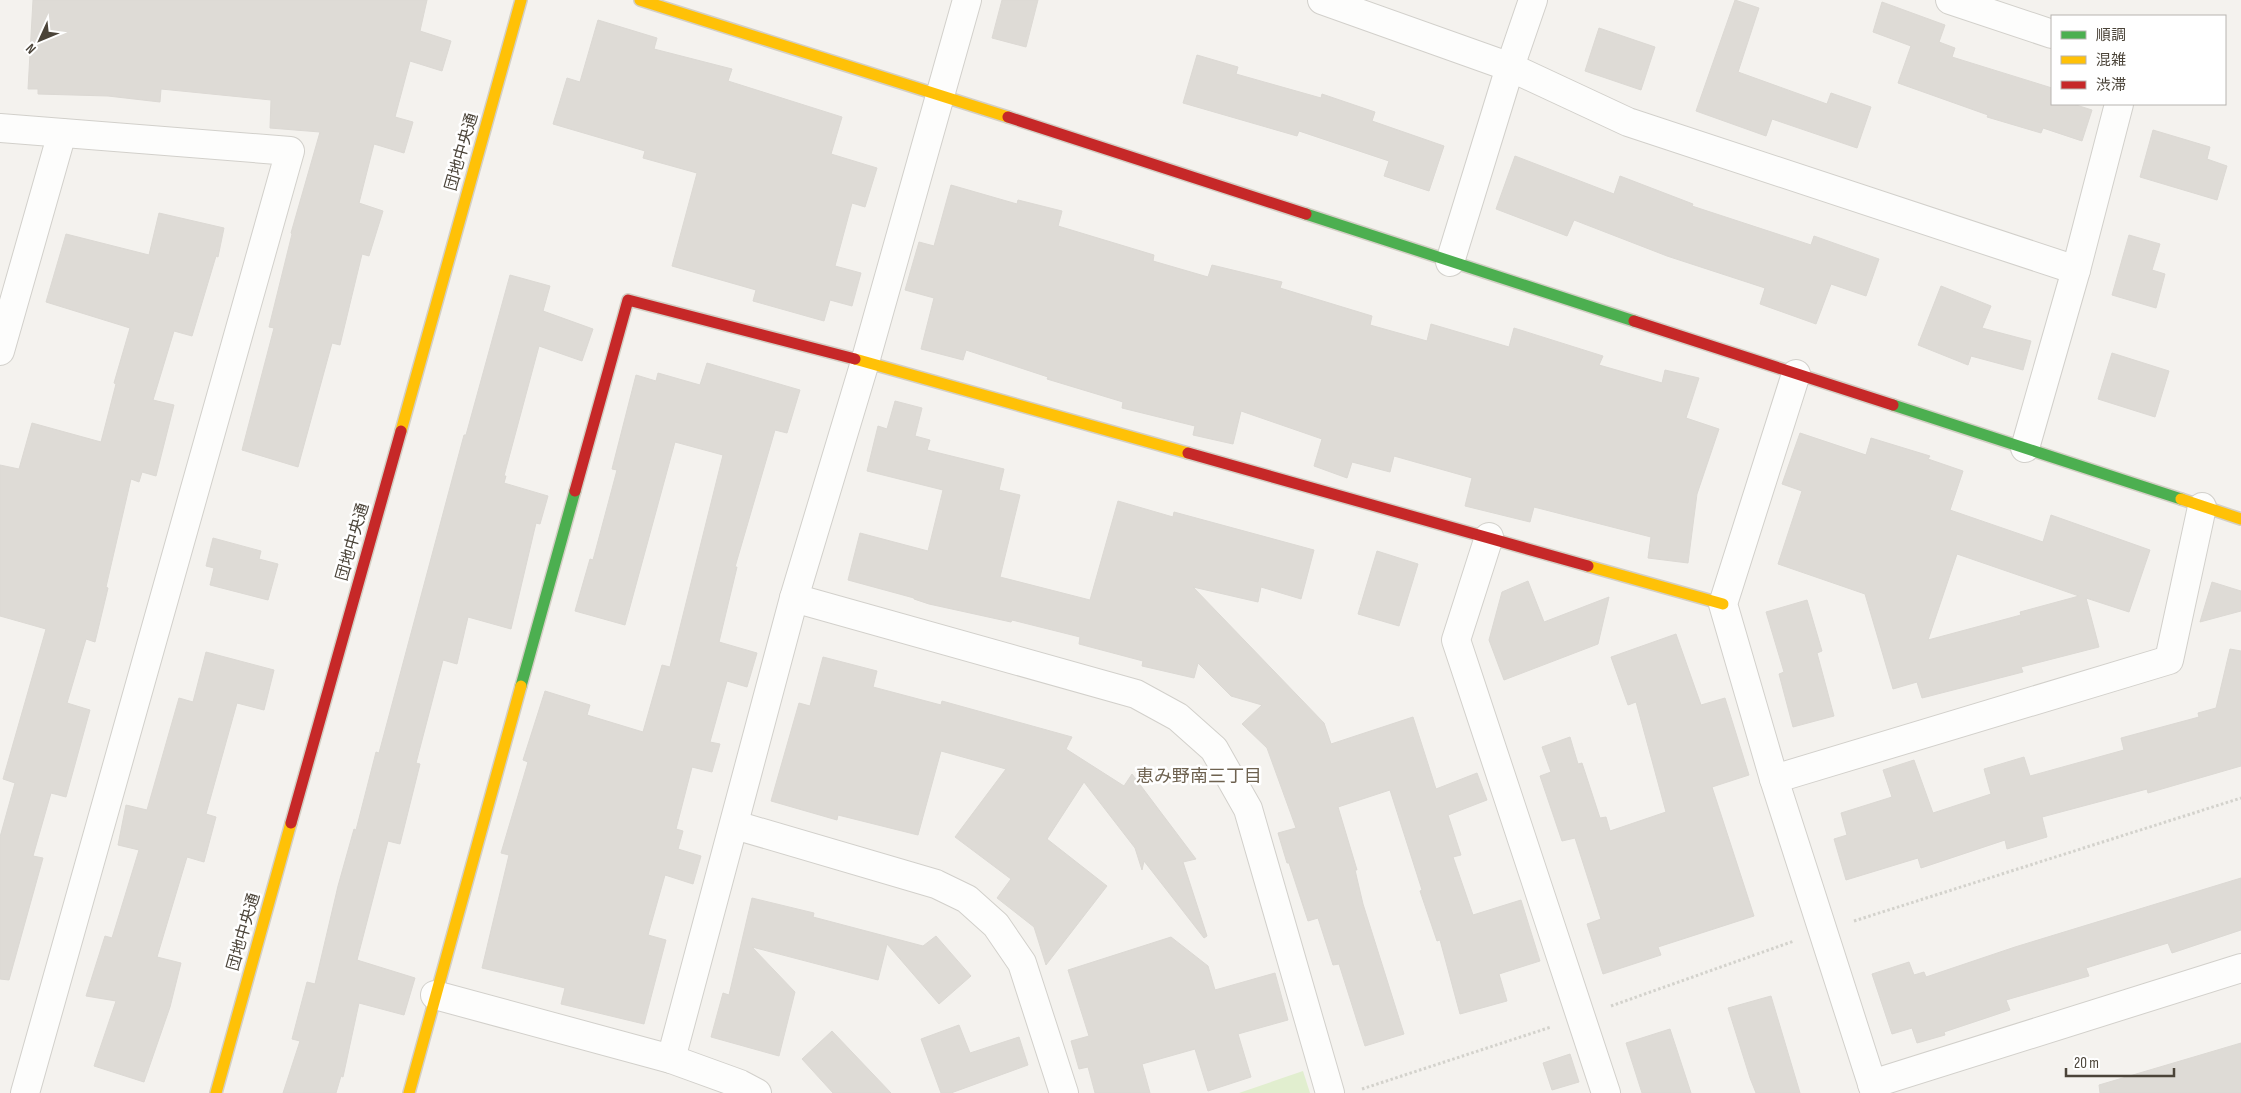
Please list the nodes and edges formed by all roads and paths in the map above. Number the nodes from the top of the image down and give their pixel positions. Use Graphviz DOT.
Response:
graph roads {
  1 [pos="521,0"];
  2 [pos="640,0"];
  3 [pos="968,0"];
  4 [pos="1322,0"];
  5 [pos="1533,0"];
  6 [pos="1950,0"];
  7 [pos="2051,34"];
  8 [pos="1510,66"];
  9 [pos="940,95"];
  10 [pos="2119,105"];
  11 [pos="0,128"];
  12 [pos="62,133"];
  13 [pos="1450,262"];
  14 [pos="2076,270"];
  15 [pos="0,351"];
  16 [pos="865,362"];
  17 [pos="1796,374"];
  18 [pos="2025,448"];
  19 [pos="2202,507"];
  20 [pos="2241,519"];
  21 [pos="1489,537"];
  22 [pos="794,598"];
  23 [pos="1723,604"];
  24 [pos="1774,779"];
  25 [pos="735,825"];
  26 [pos="2241,968"];
  27 [pos="436,995"];
  28 [pos="672,1058"];
  29 [pos="1874,1089"];
  30 [pos="25,1093"];
  31 [pos="216,1093"];
  32 [pos="409,1093"];
  33 [pos="758,1093"];
  34 [pos="1064,1093"];
  35 [pos="1330,1093"];
  36 [pos="1606,1093"];
  1 -- 31 [label="street, 団地中央通"];
  2 -- 9 [label="street"];
  3 -- 9 [label="street"];
  4 -- 8 [label="street"];
  5 -- 8 [label="street"];
  6 -- 7 [label="street"];
  8 -- 13 [label="street"];
  8 -- 14 [label="street"];
  9 -- 13 [label="street"];
  9 -- 16 [label="street"];
  10 -- 14 [label="street"];
  11 -- 12 [label="street"];
  12 -- 15 [label="street"];
  12 -- 30 [label="street"];
  13 -- 17 [label="street"];
  14 -- 18 [label="street"];
  16 -- 21 [label="street"];
  16 -- 22 [label="street"];
  16 -- 27 [label="street"];
  17 -- 18 [label="street"];
  17 -- 23 [label="street"];
  18 -- 19 [label="street"];
  19 -- 20 [label="street"];
  19 -- 24 [label="street"];
  21 -- 23 [label="street"];
  21 -- 36 [label="street"];
  22 -- 25 [label="street"];
  22 -- 35 [label="street"];
  23 -- 24 [label="street"];
  24 -- 29 [label="street"];
  25 -- 28 [label="street"];
  25 -- 34 [label="street"];
  26 -- 29 [label="street"];
  27 -- 28 [label="street"];
  27 -- 32 [label="street"];
  28 -- 33 [label="street"];
}
